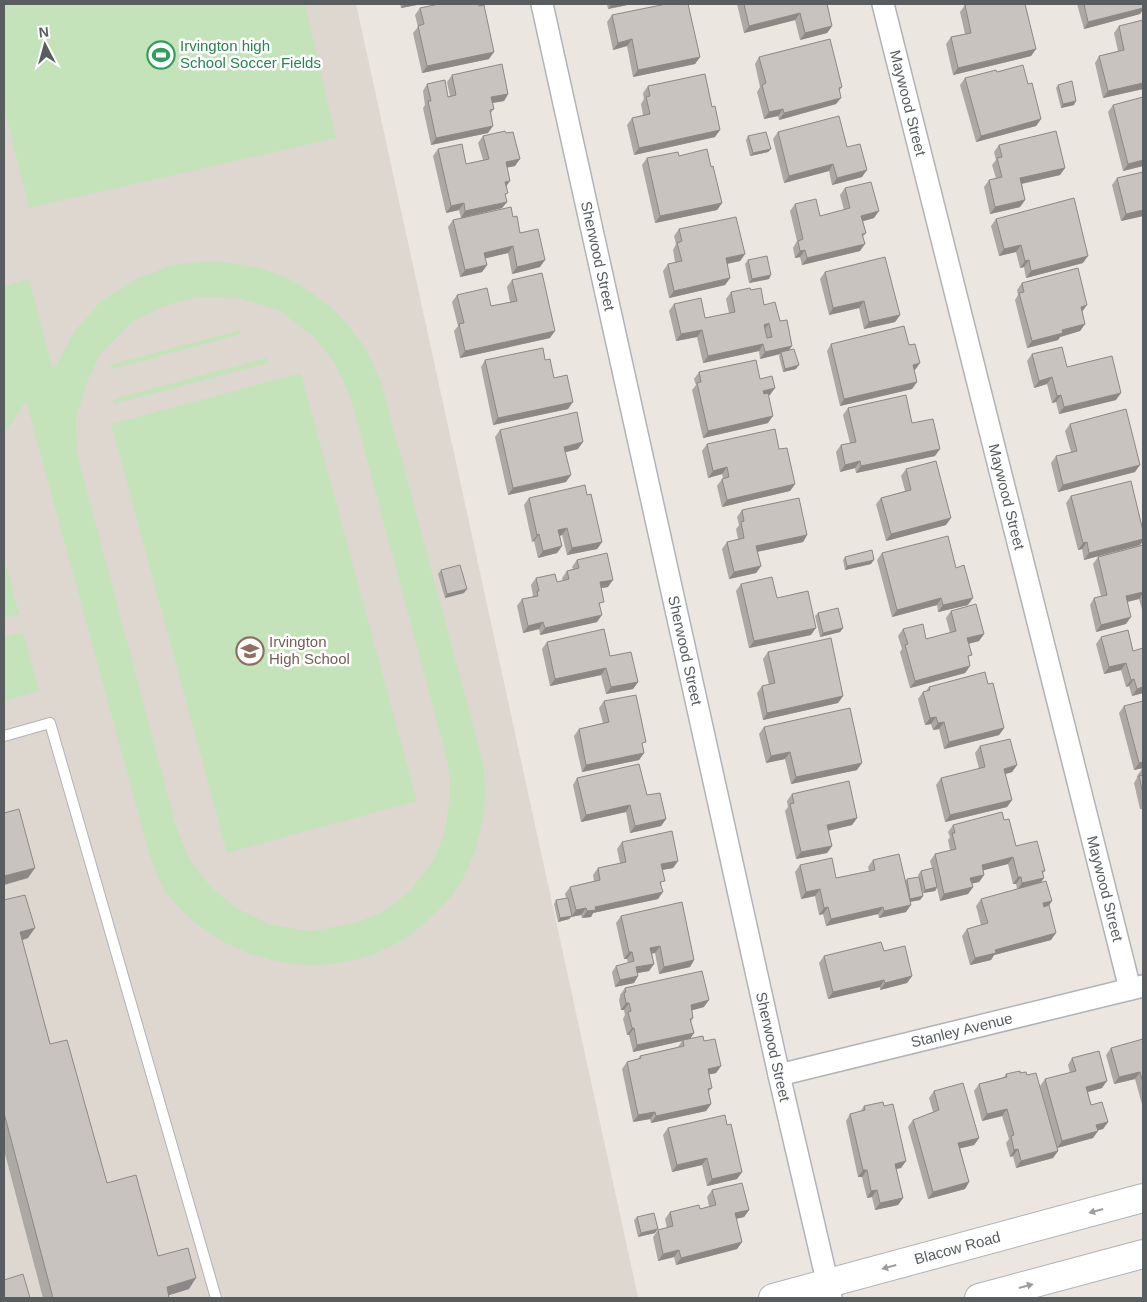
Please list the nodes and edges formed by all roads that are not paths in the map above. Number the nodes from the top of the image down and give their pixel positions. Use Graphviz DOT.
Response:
graph roads {
  1 [pos="542,4"];
  2 [pos="883,4"];
  3 [pos="4,736"];
  4 [pos="1137,987"];
  5 [pos="779,1075"];
  6 [pos="1143,1198"];
  7 [pos="1143,1254"];
  8 [pos="829,1291"];
  9 [pos="216,1298"];
  10 [pos="773,1298"];
  11 [pos="979,1298"];
  1 -- 5 [label="street, Sherwood Street"];
  2 -- 4 [label="street, Maywood Street"];
  3 -- 9 [label="lane"];
  4 -- 5 [label="street, Stanley Avenue"];
  5 -- 8 [label="street, Sherwood Street"];
  6 -- 8 [label="main road, Blacow Road, one-way"];
  11 -- 7 [label="main road, one-way"];
  8 -- 10 [label="main road, Blacow Road"];
}
